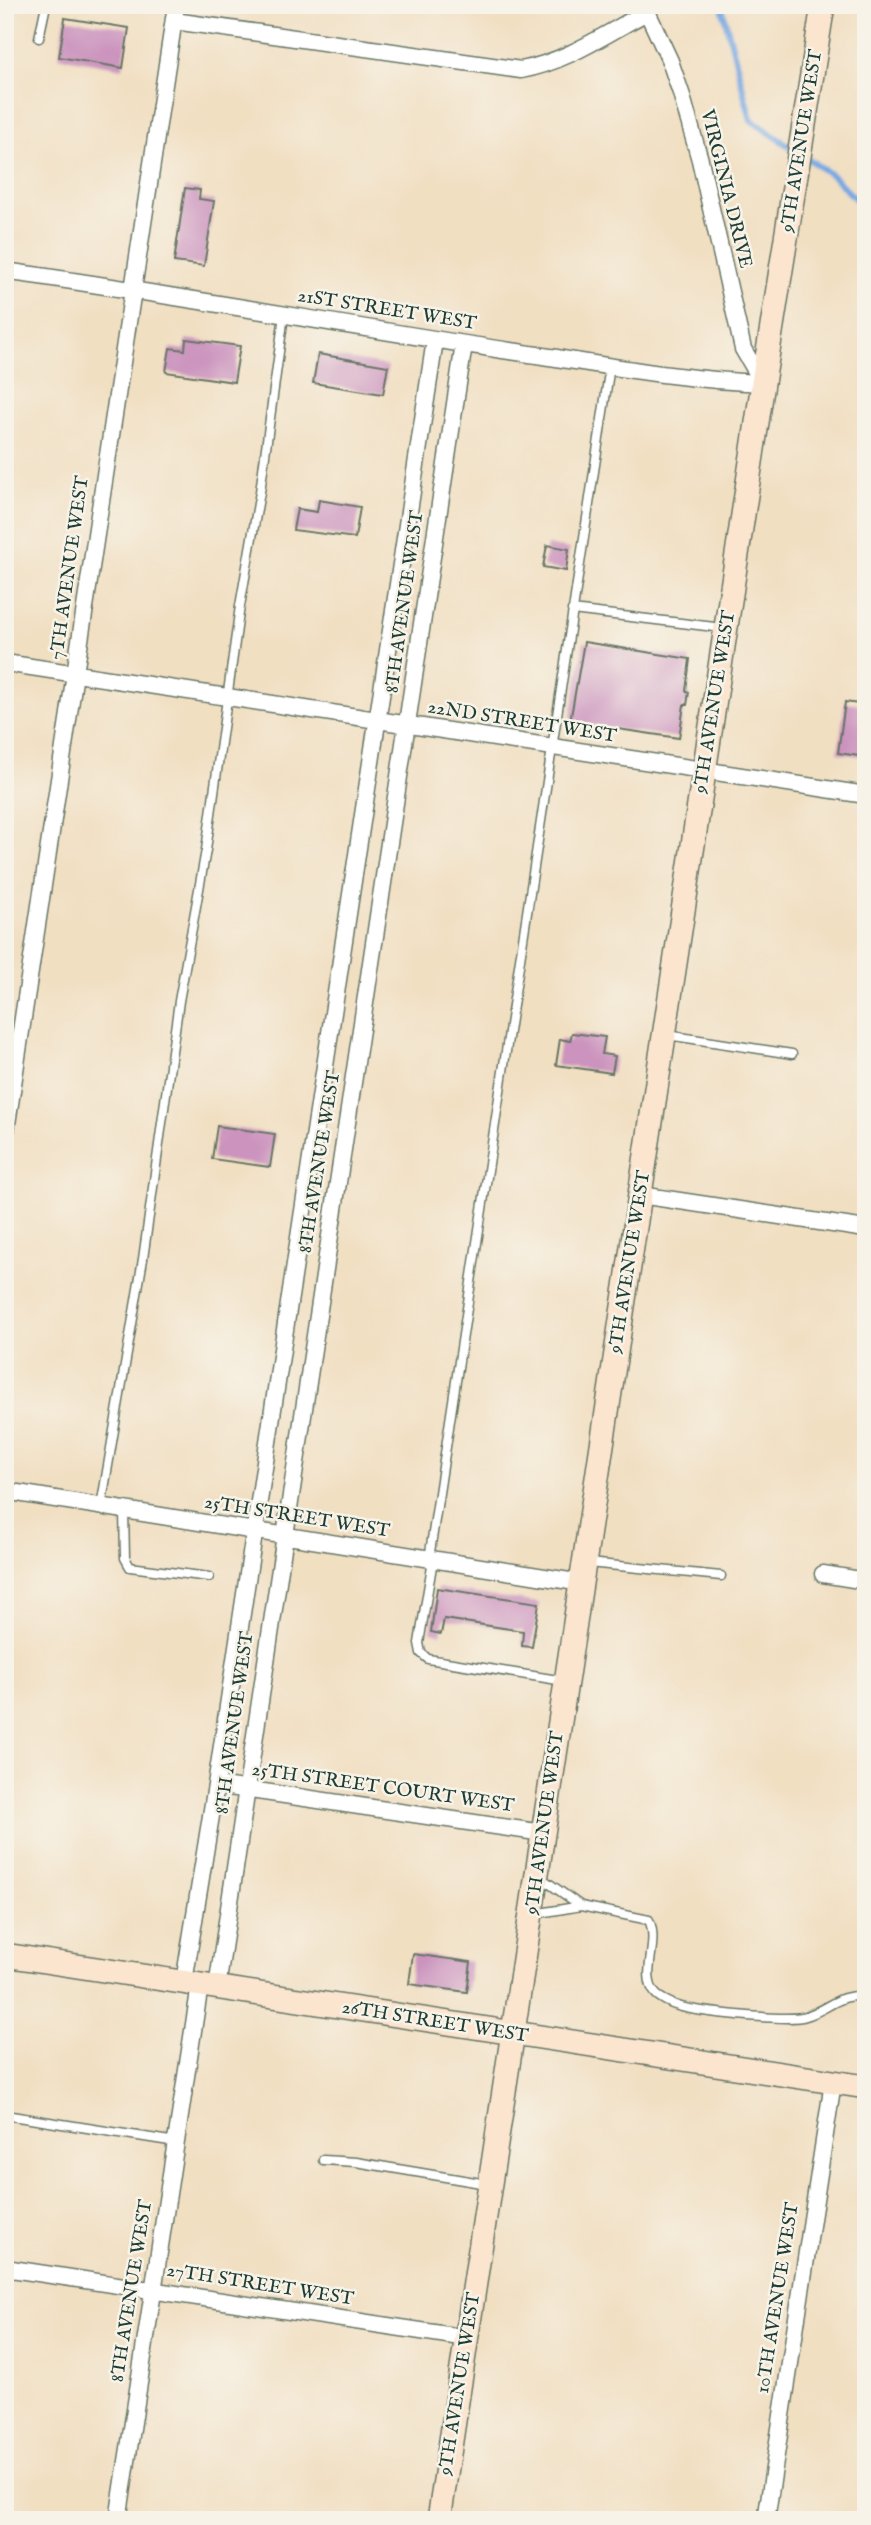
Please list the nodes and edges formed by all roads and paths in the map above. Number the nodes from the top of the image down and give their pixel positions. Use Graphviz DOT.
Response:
graph roads {
  1 [pos="46,5"];
  2 [pos="823,5"];
  3 [pos="645,8"];
  4 [pos="175,13"];
  5 [pos="39,38"];
  6 [pos="5,271"];
  7 [pos="132,289"];
  8 [pos="284,315"];
  9 [pos="435,340"];
  10 [pos="464,344"];
  11 [pos="610,366"];
  12 [pos="763,383"];
  13 [pos="572,610"];
  14 [pos="726,629"];
  15 [pos="5,663"];
  16 [pos="76,674"];
  17 [pos="228,697"];
  18 [pos="378,719"];
  19 [pos="408,726"];
  20 [pos="552,748"];
  21 [pos="704,771"];
  22 [pos="866,795"];
  23 [pos="664,1034"];
  24 [pos="792,1054"];
  25 [pos="5,1136"];
  26 [pos="640,1195"];
  27 [pos="866,1229"];
  28 [pos="5,1491"];
  29 [pos="101,1507"];
  30 [pos="124,1510"];
  31 [pos="254,1532"];
  32 [pos="284,1537"];
  33 [pos="431,1560"];
  34 [pos="583,1573"];
  35 [pos="822,1574"];
  36 [pos="721,1576"];
  37 [pos="209,1577"];
  38 [pos="866,1581"];
  39 [pos="567,1681"];
  40 [pos="216,1785"];
  41 [pos="246,1789"];
  42 [pos="543,1833"];
  43 [pos="538,1876"];
  44 [pos="580,1906"];
  45 [pos="532,1914"];
  46 [pos="5,1955"];
  47 [pos="201,1985"];
  48 [pos="866,1996"];
  49 [pos="513,2034"];
  50 [pos="833,2082"];
  51 [pos="866,2088"];
  52 [pos="5,2115"];
  53 [pos="176,2143"];
  54 [pos="323,2160"];
  55 [pos="490,2185"];
  56 [pos="5,2268"];
  57 [pos="153,2290"];
  58 [pos="467,2338"];
  59 [pos="118,2520"];
  60 [pos="439,2520"];
  61 [pos="766,2520"];
  1 -- 5 [label="lane"];
  2 -- 12 [label="street, 9TH AVENUE WEST"];
  3 -- 4 [label="street"];
  3 -- 12 [label="street, VIRGINIA DRIVE"];
  4 -- 7 [label="street, 7TH AVENUE WEST"];
  6 -- 7 [label="street, 21ST STREET WEST"];
  7 -- 8 [label="street, 21ST STREET WEST"];
  7 -- 16 [label="street, 7TH AVENUE WEST"];
  8 -- 9 [label="street, 21ST STREET WEST"];
  8 -- 17 [label="lane"];
  9 -- 10 [label="street, 21ST STREET WEST"];
  9 -- 18 [label="street, 8TH AVENUE WEST"];
  10 -- 11 [label="street, 21ST STREET WEST"];
  10 -- 19 [label="street, 8TH AVENUE WEST"];
  11 -- 12 [label="street, 21ST STREET WEST"];
  11 -- 13 [label="lane"];
  12 -- 14 [label="street, 9TH AVENUE WEST"];
  13 -- 14 [label="lane"];
  13 -- 20 [label="lane"];
  14 -- 21 [label="street, 9TH AVENUE WEST"];
  15 -- 16 [label="street, 22ND STREET WEST"];
  16 -- 17 [label="street, 22ND STREET WEST"];
  16 -- 25 [label="street, 7TH AVENUE WEST"];
  17 -- 18 [label="street, 22ND STREET WEST"];
  17 -- 29 [label="lane"];
  18 -- 19 [label="street, 22ND STREET WEST"];
  18 -- 31 [label="street, 8TH AVENUE WEST"];
  19 -- 20 [label="street, 22ND STREET WEST"];
  19 -- 32 [label="street, 8TH AVENUE WEST"];
  20 -- 21 [label="street, 22ND STREET WEST"];
  20 -- 33 [label="lane"];
  21 -- 22 [label="street, 22ND STREET WEST"];
  21 -- 23 [label="street, 9TH AVENUE WEST"];
  23 -- 24 [label="lane"];
  23 -- 26 [label="street, 9TH AVENUE WEST"];
  26 -- 27 [label="street"];
  26 -- 34 [label="street, 9TH AVENUE WEST"];
  28 -- 29 [label="street, 25TH STREET WEST"];
  29 -- 30 [label="street, 25TH STREET WEST"];
  30 -- 31 [label="street, 25TH STREET WEST"];
  30 -- 37 [label="lane"];
  31 -- 32 [label="street, 25TH STREET WEST"];
  31 -- 40 [label="street, 8TH AVENUE WEST"];
  32 -- 33 [label="street, 25TH STREET WEST"];
  32 -- 41 [label="street, 8TH AVENUE WEST"];
  33 -- 34 [label="street, 25TH STREET WEST"];
  33 -- 39 [label="lane"];
  34 -- 36 [label="lane"];
  34 -- 39 [label="street, 9TH AVENUE WEST"];
  35 -- 38 [label="street"];
  39 -- 42 [label="street, 9TH AVENUE WEST"];
  40 -- 41 [label="street, 25TH STREET COURT WEST"];
  40 -- 47 [label="street, 8TH AVENUE WEST"];
  41 -- 42 [label="street, 25TH STREET COURT WEST"];
  41 -- 47 [label="street, 8TH AVENUE WEST"];
  42 -- 43 [label="street, 9TH AVENUE WEST"];
  43 -- 44 [label="lane"];
  43 -- 45 [label="street, 9TH AVENUE WEST"];
  44 -- 45 [label="lane"];
  44 -- 48 [label="lane"];
  45 -- 49 [label="street, 9TH AVENUE WEST"];
  46 -- 47 [label="street, 26TH STREET WEST"];
  47 -- 49 [label="street, 26TH STREET WEST"];
  47 -- 53 [label="street, 8TH AVENUE WEST"];
  49 -- 50 [label="street, 26TH STREET WEST"];
  49 -- 55 [label="street, 9TH AVENUE WEST"];
  50 -- 51 [label="street, 26TH STREET WEST"];
  50 -- 61 [label="street, 10TH AVENUE WEST"];
  52 -- 53 [label="lane"];
  53 -- 57 [label="street, 8TH AVENUE WEST"];
  54 -- 55 [label="lane"];
  55 -- 58 [label="street, 9TH AVENUE WEST"];
  56 -- 57 [label="street, 27TH STREET WEST"];
  57 -- 58 [label="street, 27TH STREET WEST"];
  57 -- 59 [label="street, 8TH AVENUE WEST"];
  58 -- 60 [label="street, 9TH AVENUE WEST"];
}
